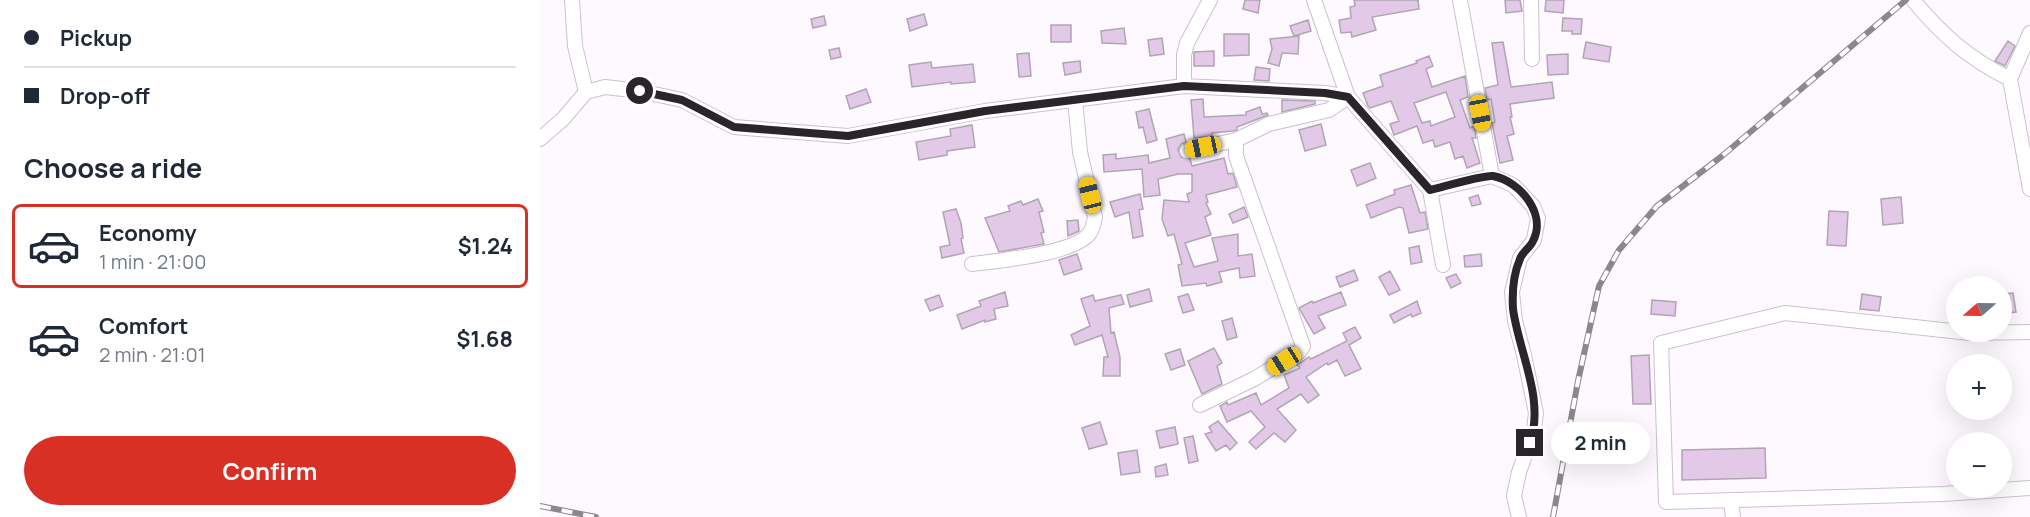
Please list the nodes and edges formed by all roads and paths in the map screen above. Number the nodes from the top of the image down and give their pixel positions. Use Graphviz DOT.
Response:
graph roads {
  1 [pos="572,0"];
  2 [pos="1210,0"];
  3 [pos="1314,0"];
  4 [pos="1460,0"];
  5 [pos="1531,0"];
  6 [pos="1913,0"];
  7 [pos="2030,33"];
  8 [pos="1532,59"];
  9 [pos="2010,79"];
  10 [pos="1184,86"];
  11 [pos="586,92"];
  12 [pos="1348,97"];
  13 [pos="1075,99"];
  14 [pos="540,139"];
  15 [pos="1236,140"];
  16 [pos="1187,150"];
  17 [pos="1492,176"];
  18 [pos="2030,189"];
  19 [pos="1430,190"];
  20 [pos="972,264"];
  21 [pos="1443,265"];
  22 [pos="2030,332"];
  23 [pos="1200,405"];
  24 [pos="2030,488"];
  25 [pos="1731,500"];
  26 [pos="1519,517"];
  27 [pos="1733,517"];
  1 -- 11 [label="street"];
  2 -- 10 [label="street"];
  3 -- 12 [label="street"];
  4 -- 17 [label="street"];
  5 -- 8 [label="street"];
  6 -- 9 [label="street"];
  7 -- 9 [label="street"];
  9 -- 18 [label="street"];
  10 -- 12 [label="street"];
  10 -- 13 [label="street"];
  11 -- 13 [label="street"];
  11 -- 14 [label="street"];
  12 -- 15 [label="street"];
  12 -- 19 [label="street"];
  13 -- 20 [label="street"];
  15 -- 16 [label="street"];
  15 -- 23 [label="street"];
  17 -- 19 [label="street"];
  17 -- 26 [label="street"];
  19 -- 21 [label="street"];
  22 -- 25 [label="street"];
  24 -- 25 [label="street"];
  25 -- 27 [label="street"];
}
